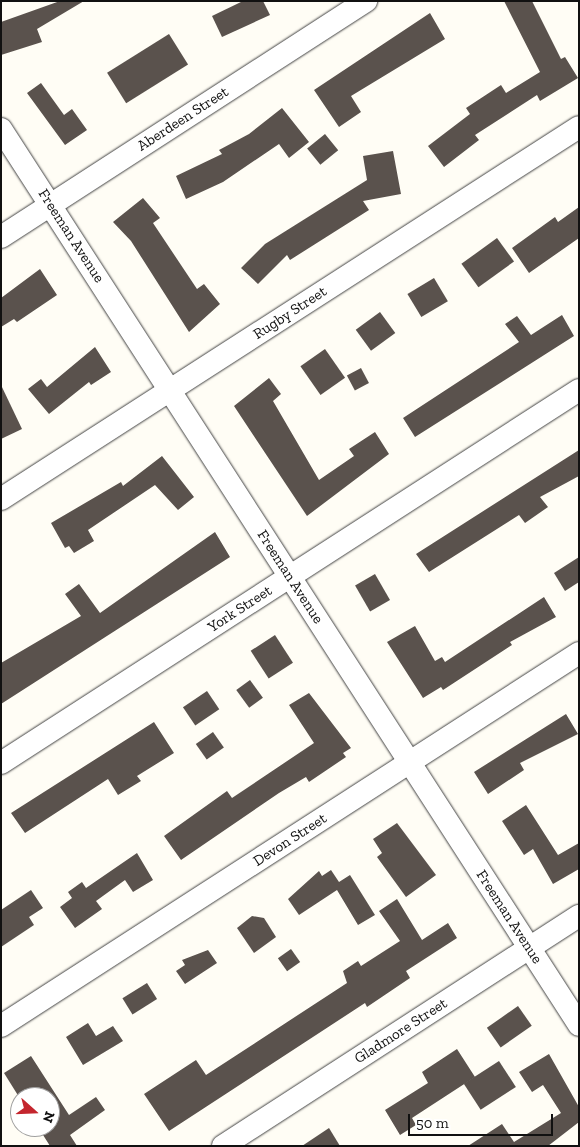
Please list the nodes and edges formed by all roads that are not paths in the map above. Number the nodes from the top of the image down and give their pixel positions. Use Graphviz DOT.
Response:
graph roads {
  1 [pos="366,1"];
  2 [pos="579,127"];
  3 [pos="1,129"];
  4 [pos="50,205"];
  5 [pos="1,237"];
  6 [pos="170,390"];
  7 [pos="579,390"];
  8 [pos="1,499"];
  9 [pos="290,577"];
  10 [pos="579,654"];
  11 [pos="1,763"];
  12 [pos="410,763"];
  13 [pos="579,916"];
  14 [pos="529,948"];
  15 [pos="579,1025"];
  16 [pos="1,1026"];
  17 [pos="223,1146"];
  1 -- 4 [label="street, Aberdeen Street"];
  2 -- 6 [label="street, Rugby Street"];
  3 -- 4 [label="street, Freeman Avenue"];
  4 -- 5 [label="street, Aberdeen Street"];
  4 -- 6 [label="street, Freeman Avenue"];
  6 -- 8 [label="street, Rugby Street"];
  6 -- 9 [label="street, Freeman Avenue"];
  7 -- 9 [label="street, York Street"];
  9 -- 11 [label="street, York Street"];
  9 -- 12 [label="street, Freeman Avenue"];
  10 -- 12 [label="street, Devon Street"];
  12 -- 14 [label="street, Freeman Avenue"];
  12 -- 16 [label="street, Devon Street"];
  13 -- 14 [label="street, Gladmore Street"];
  14 -- 15 [label="street, Freeman Avenue"];
  14 -- 17 [label="street, Gladmore Street"];
}
